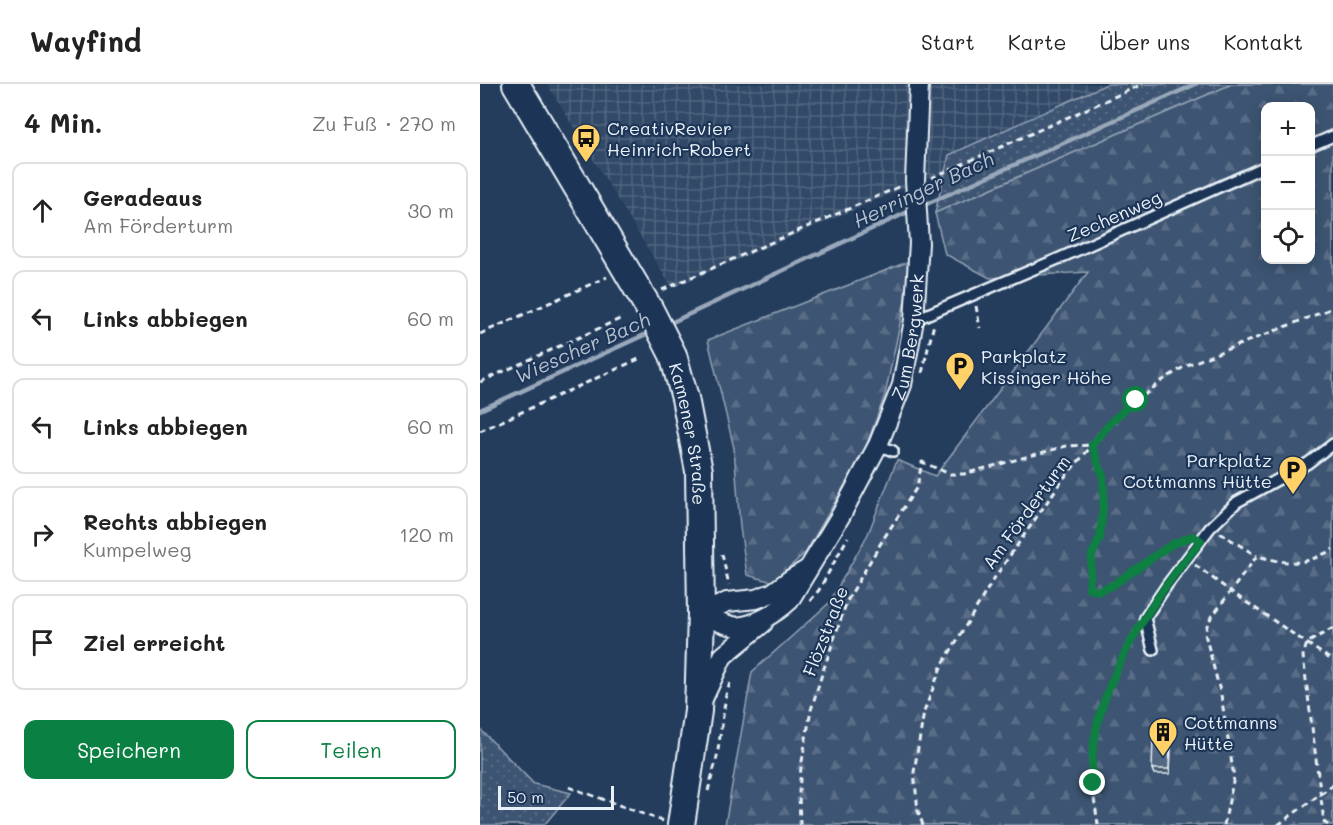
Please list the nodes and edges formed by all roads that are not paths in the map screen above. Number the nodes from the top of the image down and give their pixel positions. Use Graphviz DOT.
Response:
graph roads {
  1 [pos="516,84"];
  2 [pos="919,84"];
  3 [pos="1333,136"];
  4 [pos="1315,144"];
  5 [pos="1261,168"];
  6 [pos="914,320"];
  7 [pos="1333,444"];
  8 [pos="808,569"];
  9 [pos="778,611"];
  10 [pos="701,614"];
  11 [pos="1154,650"];
  12 [pos="698,711"];
  13 [pos="681,825"];
  1 -- 10 [label="main road, Kamener Straße"];
  2 -- 6 [label="street, Zum Bergwerk"];
  3 -- 4 [label="lane"];
  5 -- 6 [label="lane, Zechenweg"];
  6 -- 8 [label="street, Zum Bergwerk"];
  7 -- 11 [label="lane"];
  8 -- 9 [label="street, Zum Bergwerk"];
  8 -- 10 [label="street, Zum Bergwerk"];
  9 -- 10 [label="street, Zum Bergwerk"];
  9 -- 12 [label="street, Zum Bergwerk"];
  10 -- 12 [label="main road, Kamener Straße"];
  12 -- 13 [label="main road, Kamener Straße"];
}
